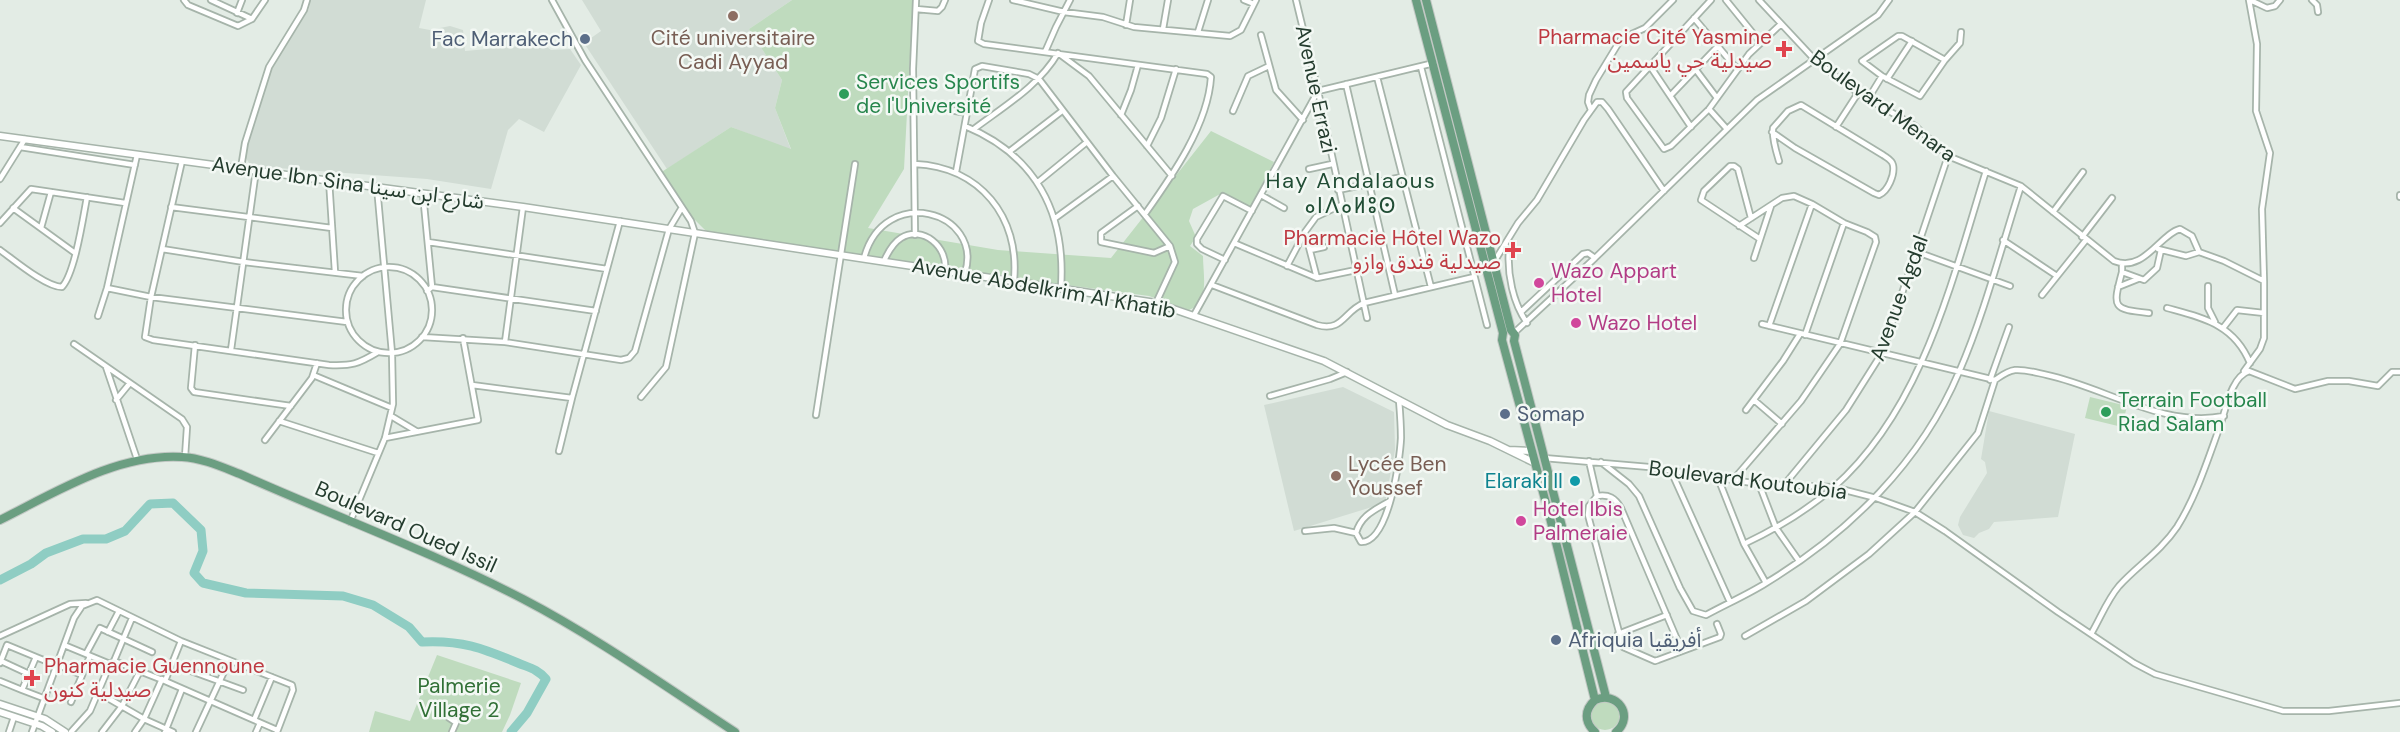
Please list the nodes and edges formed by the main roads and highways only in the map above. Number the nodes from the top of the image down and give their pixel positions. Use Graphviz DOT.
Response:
graph roads {
  1 [pos="1416,0"];
  2 [pos="1426,0"];
  3 [pos="1510,335"];
  4 [pos="39,501"];
  5 [pos="0,514"];
  6 [pos="0,520"];
  7 [pos="1606,697"];
  8 [pos="1595,700"];
  9 [pos="735,732"];
  10 [pos="1595,732"];
  11 [pos="1616,732"];
  1 -- 3 [label="main road"];
  2 -- 3 [label="main road"];
  3 -- 7 [label="main road"];
  3 -- 8 [label="main road"];
  4 -- 5 [label="main road, Boulevard Oued Issil"];
  4 -- 6 [label="main road, Boulevard Oued Issil"];
  4 -- 9 [label="main road, Boulevard Oued Issil"];
  7 -- 8 [label="main road"];
  7 -- 11 [label="main road"];
  8 -- 10 [label="main road"];
}
